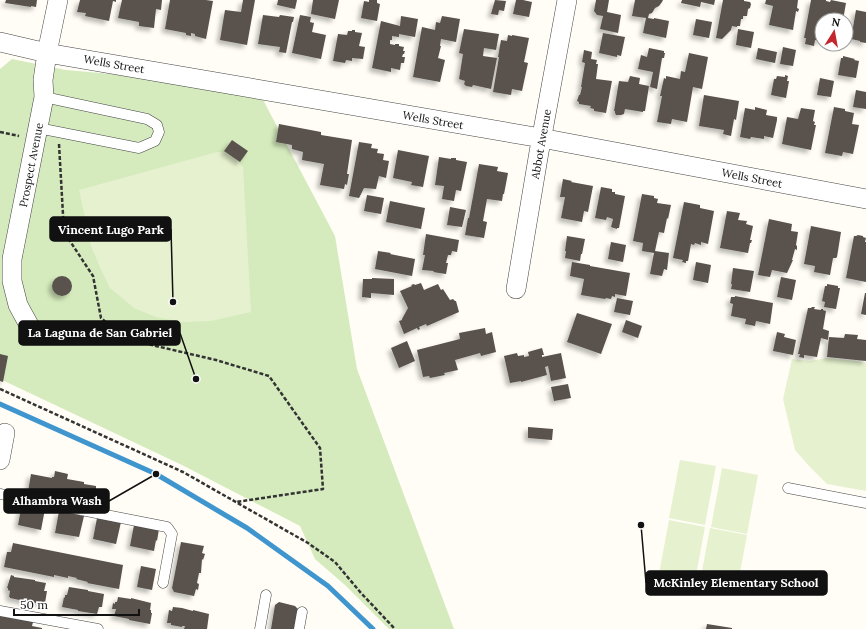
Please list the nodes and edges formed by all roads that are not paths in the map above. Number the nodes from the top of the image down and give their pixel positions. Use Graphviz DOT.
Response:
graph roads {
  1 [pos="58,0"];
  2 [pos="567,0"];
  3 [pos="0,42"];
  4 [pos="47,53"];
  5 [pos="44,97"];
  6 [pos="37,134"];
  7 [pos="541,138"];
  8 [pos="866,199"];
  9 [pos="516,289"];
  10 [pos="30,327"];
  11 [pos="5,433"];
  12 [pos="0,460"];
  13 [pos="788,488"];
  14 [pos="0,494"];
  15 [pos="866,504"];
  16 [pos="163,583"];
  17 [pos="266,595"];
  18 [pos="0,611"];
  19 [pos="302,612"];
  20 [pos="98,629"];
  21 [pos="260,629"];
  22 [pos="299,629"];
  1 -- 4 [label="street, Prospect Avenue"];
  2 -- 7 [label="street, Abbot Avenue"];
  3 -- 4 [label="street, Wells Street"];
  4 -- 5 [label="street, Prospect Avenue"];
  4 -- 7 [label="street, Wells Street"];
  5 -- 6 [label="street, Prospect Avenue"];
  5 -- 6 [label="lane"];
  6 -- 10 [label="street, Prospect Avenue"];
  7 -- 8 [label="street, Wells Street"];
  7 -- 9 [label="street, Abbot Avenue"];
  11 -- 12 [label="street"];
  13 -- 15 [label="lane"];
  14 -- 16 [label="lane"];
  17 -- 21 [label="lane"];
  18 -- 20 [label="lane"];
  19 -- 22 [label="lane"];
}
